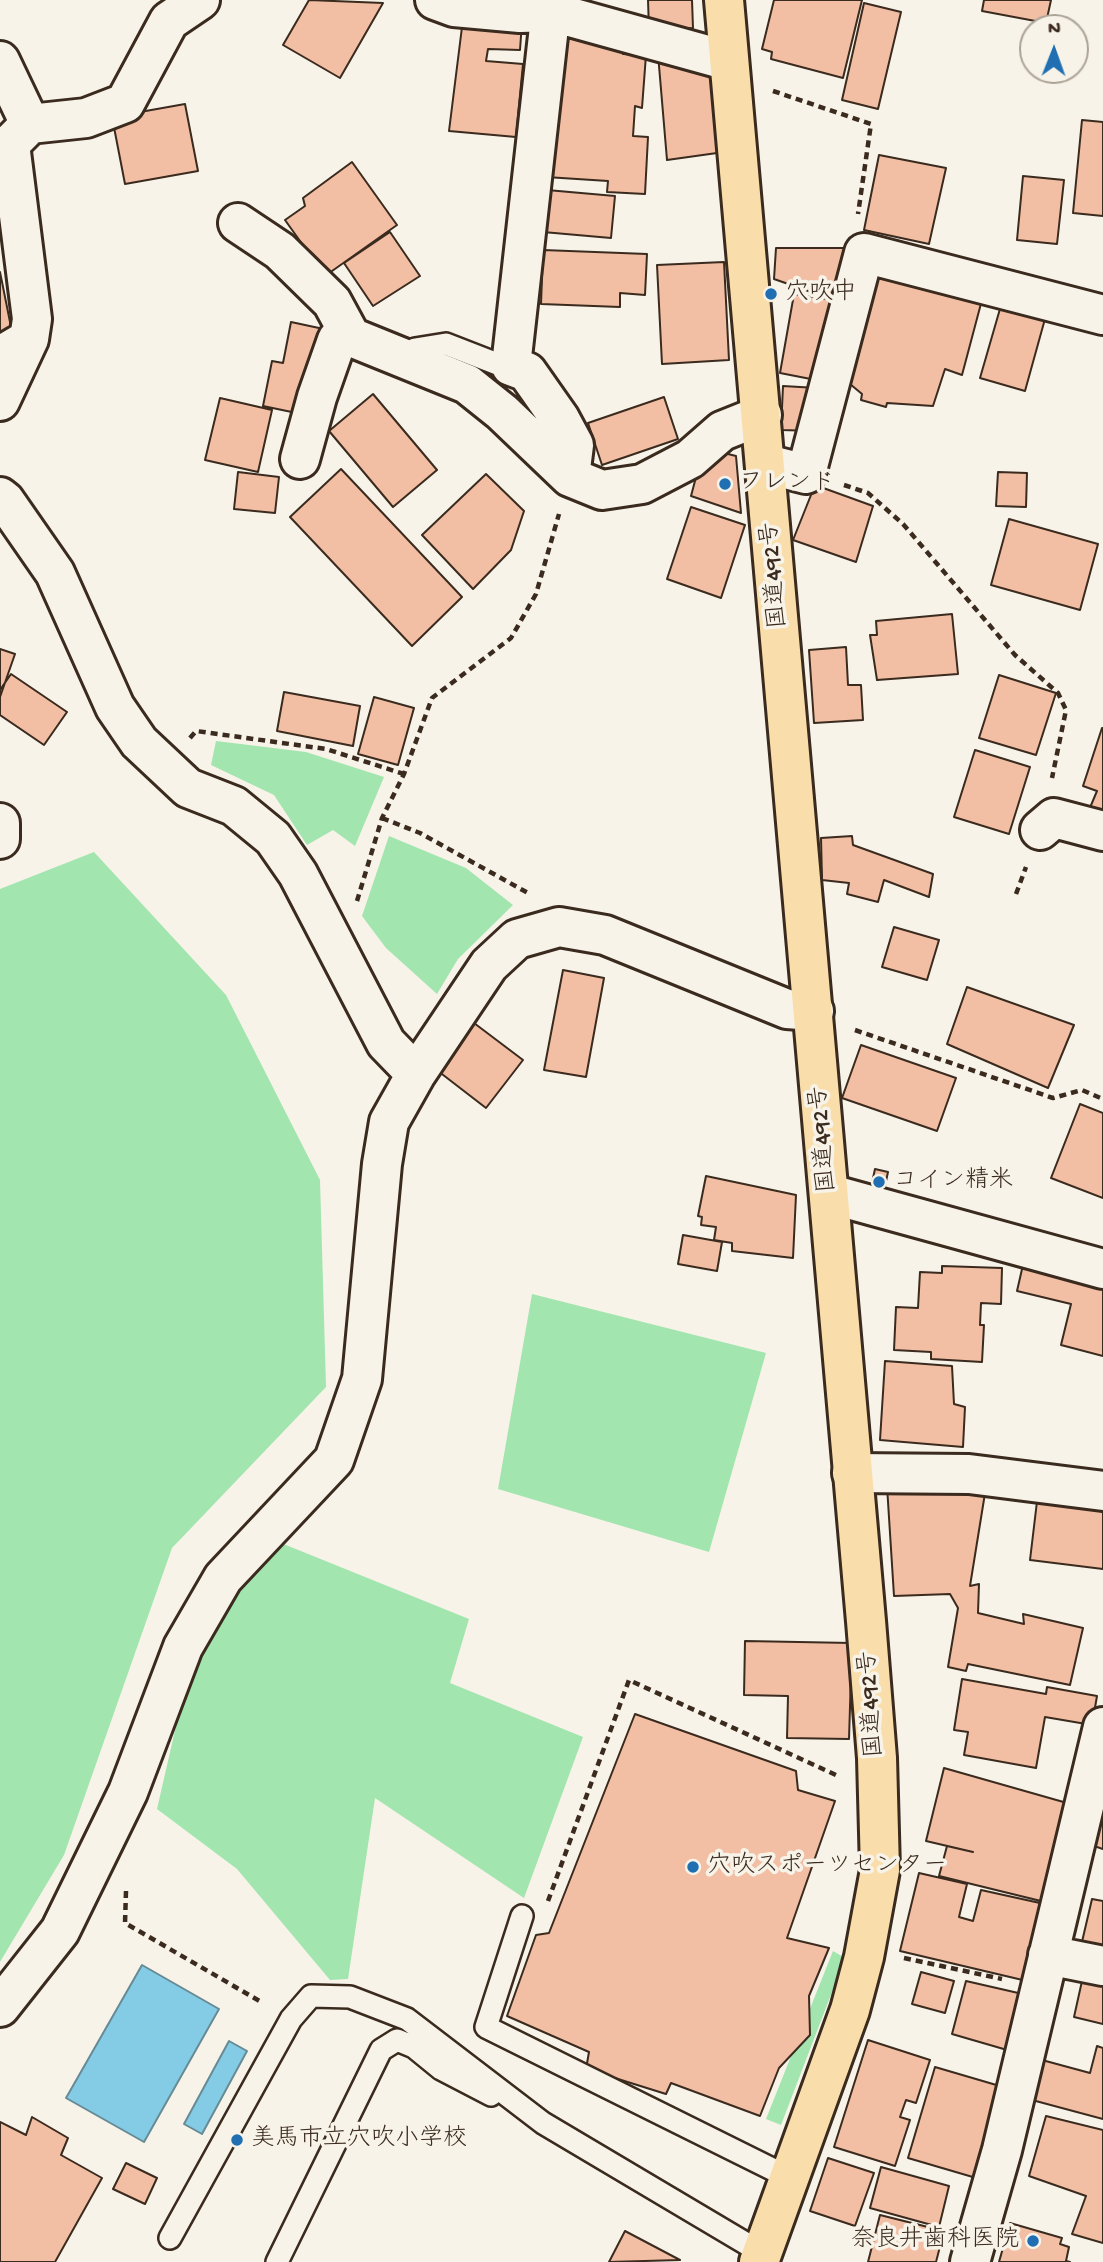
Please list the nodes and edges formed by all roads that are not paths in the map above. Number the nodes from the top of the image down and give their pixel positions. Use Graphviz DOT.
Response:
graph roads {
  1 [pos="200,0"];
  2 [pos="435,0"];
  3 [pos="724,0"];
  4 [pos="552,6"];
  5 [pos="0,61"];
  6 [pos="729,69"];
  7 [pos="30,124"];
  8 [pos="237,223"];
  9 [pos="1103,314"];
  10 [pos="351,337"];
  11 [pos="15,348"];
  12 [pos="408,361"];
  13 [pos="511,366"];
  14 [pos="0,401"];
  15 [pos="762,415"];
  16 [pos="300,459"];
  17 [pos="766,464"];
  18 [pos="570,477"];
  19 [pos="0,497"];
  20 [pos="0,823"];
  21 [pos="1040,830"];
  22 [pos="1103,831"];
  23 [pos="0,839"];
  24 [pos="829,1018"];
  25 [pos="416,1074"];
  26 [pos="830,1194"];
  27 [pos="1103,1269"];
  28 [pos="852,1473"];
  29 [pos="1103,1491"];
  30 [pos="1103,1727"];
  31 [pos="522,1916"];
  32 [pos="1103,1966"];
  33 [pos="1045,1971"];
  34 [pos="0,2007"];
  35 [pos="542,2123"];
  36 [pos="790,2178"];
  37 [pos="170,2238"];
  38 [pos="761,2258"];
  39 [pos="276,2262"];
  40 [pos="970,2262"];
  1 -- 7 [label="street"];
  2 -- 4 [label="street"];
  3 -- 6 [label="highway, 国道492号"];
  4 -- 6 [label="street"];
  4 -- 13 [label="street"];
  5 -- 7 [label="street"];
  6 -- 15 [label="highway, 国道492号"];
  7 -- 11 [label="street"];
  8 -- 10 [label="street"];
  9 -- 17 [label="street"];
  10 -- 12 [label="street"];
  10 -- 16 [label="street"];
  11 -- 14 [label="street"];
  12 -- 13 [label="lane"];
  12 -- 18 [label="street"];
  13 -- 18 [label="street"];
  15 -- 17 [label="highway, 国道492号"];
  15 -- 18 [label="street"];
  17 -- 24 [label="highway, 国道492号"];
  19 -- 25 [label="street"];
  20 -- 23 [label="street"];
  21 -- 22 [label="street"];
  24 -- 25 [label="street"];
  24 -- 26 [label="highway, 国道492号"];
  25 -- 34 [label="street"];
  26 -- 27 [label="street"];
  26 -- 28 [label="highway, 国道492号"];
  28 -- 29 [label="street"];
  28 -- 36 [label="highway, 国道492号"];
  30 -- 33 [label="street"];
  31 -- 36 [label="lane"];
  32 -- 33 [label="street"];
  33 -- 40 [label="street"];
  35 -- 37 [label="lane"];
  35 -- 38 [label="lane"];
  35 -- 39 [label="lane"];
  36 -- 38 [label="highway, 国道492号"];
}
